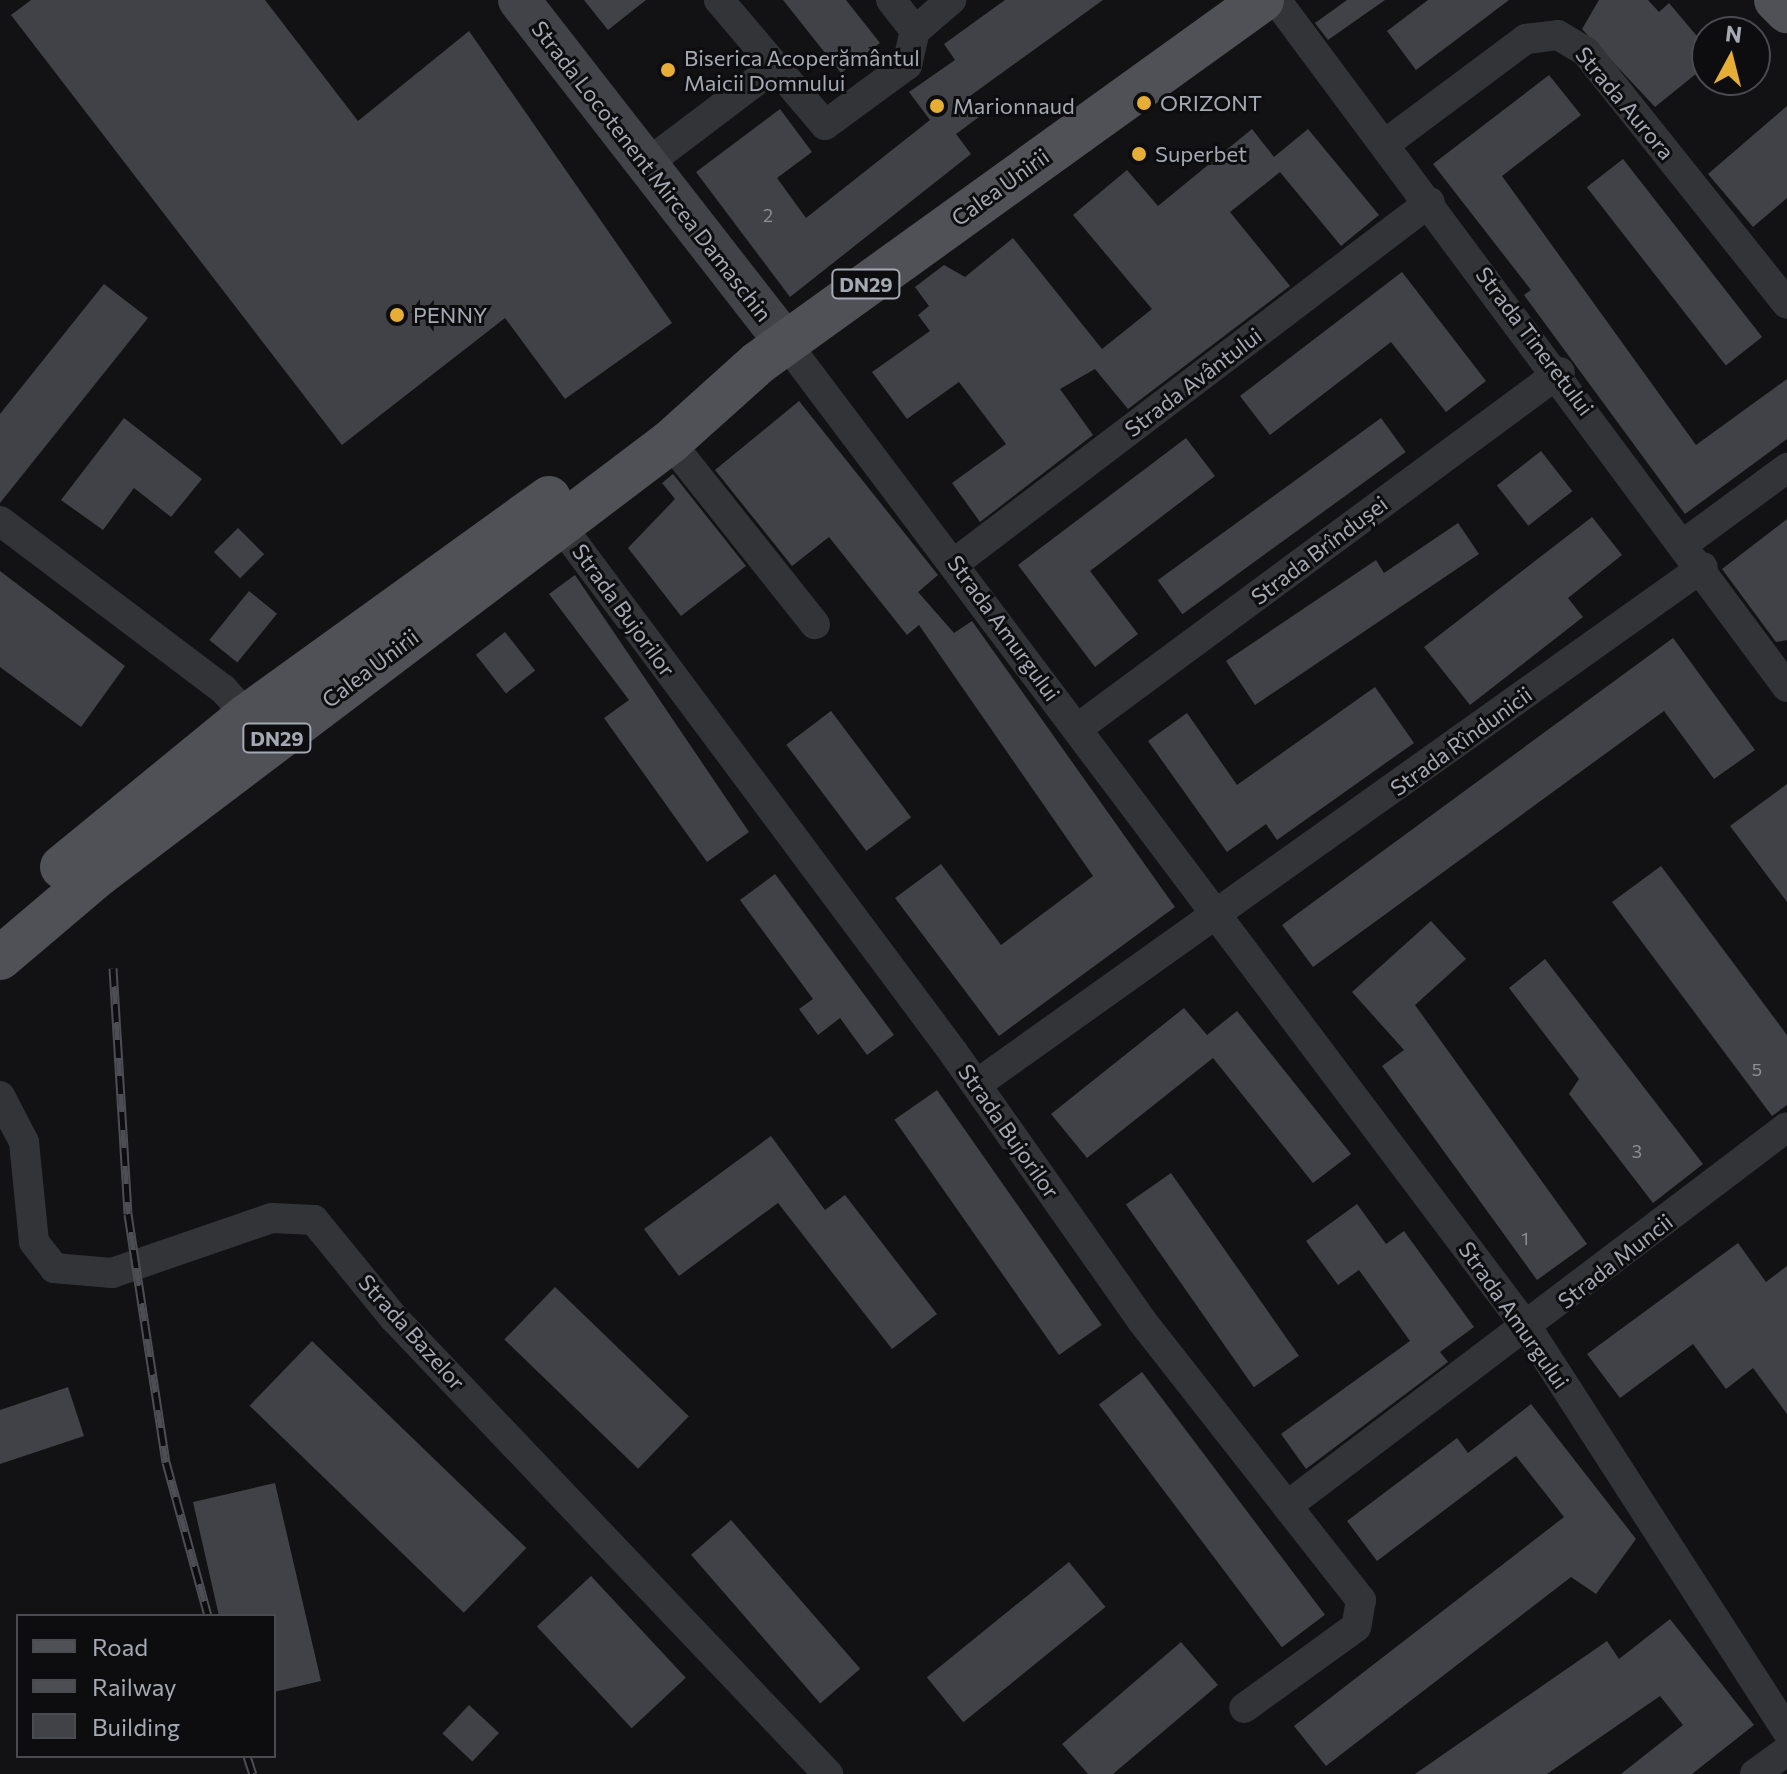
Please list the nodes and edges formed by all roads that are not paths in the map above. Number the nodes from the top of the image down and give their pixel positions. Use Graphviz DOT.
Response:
graph roads {
  1 [pos="519,0"];
  2 [pos="719,0"];
  3 [pos="891,0"];
  4 [pos="951,0"];
  5 [pos="1262,0"];
  6 [pos="1276,0"];
  7 [pos="1776,0"];
  8 [pos="1787,11"];
  9 [pos="915,31"];
  10 [pos="772,69"];
  11 [pos="1385,144"];
  12 [pos="645,165"];
  13 [pos="1430,202"];
  14 [pos="1787,304"];
  15 [pos="786,343"];
  16 [pos="1560,372"];
  17 [pos="740,376"];
  18 [pos="670,442"];
  19 [pos="1787,468"];
  20 [pos="0,521"];
  21 [pos="561,526"];
  22 [pos="1685,543"];
  23 [pos="956,562"];
  24 [pos="1703,567"];
  25 [pos="815,624"];
  26 [pos="1787,687"];
  27 [pos="1078,728"];
  28 [pos="259,729"];
  29 [pos="1219,915"];
  30 [pos="0,921"];
  31 [pos="0,958"];
  32 [pos="977,1084"];
  33 [pos="0,1096"];
  34 [pos="1787,1127"];
  35 [pos="1528,1329"];
  36 [pos="1287,1506"];
  37 [pos="1244,1708"];
  38 [pos="1787,1731"];
  39 [pos="1787,1751"];
  40 [pos="828,1774"];
  41 [pos="1755,1774"];
  1 -- 12 [label="street, Strada Locotenent Mircea Damaschin"];
  2 -- 10 [label="street"];
  3 -- 9 [label="street"];
  4 -- 9 [label="street"];
  5 -- 15 [label="main road, Calea Unirii / DN29"];
  6 -- 11 [label="street, Strada Tineretului"];
  7 -- 8 [label="main road"];
  9 -- 10 [label="street"];
  10 -- 12 [label="street"];
  11 -- 13 [label="street, Strada Tineretului"];
  11 -- 14 [label="street, Strada Aurora"];
  12 -- 15 [label="street, Strada Locotenent Mircea Damaschin"];
  13 -- 16 [label="street, Strada Tineretului"];
  13 -- 23 [label="street, Strada Avântului"];
  15 -- 17 [label="main road, Calea Unirii / DN29"];
  15 -- 23 [label="street, Strada Amurgului"];
  16 -- 22 [label="street, Strada Tineretului"];
  16 -- 27 [label="street, Strada Brîndușei"];
  17 -- 18 [label="main road, Calea Unirii / DN29"];
  17 -- 28 [label="main road, Calea Unirii / DN29"];
  18 -- 21 [label="main road, Calea Unirii / DN29"];
  18 -- 25 [label="street"];
  19 -- 22 [label="street"];
  20 -- 28 [label="street"];
  21 -- 28 [label="main road, Calea Unirii / DN29"];
  21 -- 32 [label="street, Strada Bujorilor"];
  22 -- 24 [label="street, Strada Tineretului"];
  23 -- 27 [label="street, Strada Amurgului"];
  24 -- 26 [label="street, Strada Tineretului"];
  24 -- 29 [label="street, Strada Rîndunicii"];
  27 -- 29 [label="street, Strada Amurgului"];
  28 -- 30 [label="main road, Calea Unirii / DN29"];
  28 -- 31 [label="main road, Calea Unirii / DN29"];
  29 -- 32 [label="street"];
  29 -- 35 [label="street, Strada Amurgului"];
  32 -- 36 [label="street, Strada Bujorilor"];
  33 -- 40 [label="street, Strada Bazelor"];
  34 -- 35 [label="street, Strada Muncii"];
  35 -- 36 [label="street, Strada Muncii"];
  35 -- 38 [label="street, Strada Amurgului"];
  36 -- 37 [label="street, Strada Bujorilor"];
  39 -- 41 [label="street"];
}
